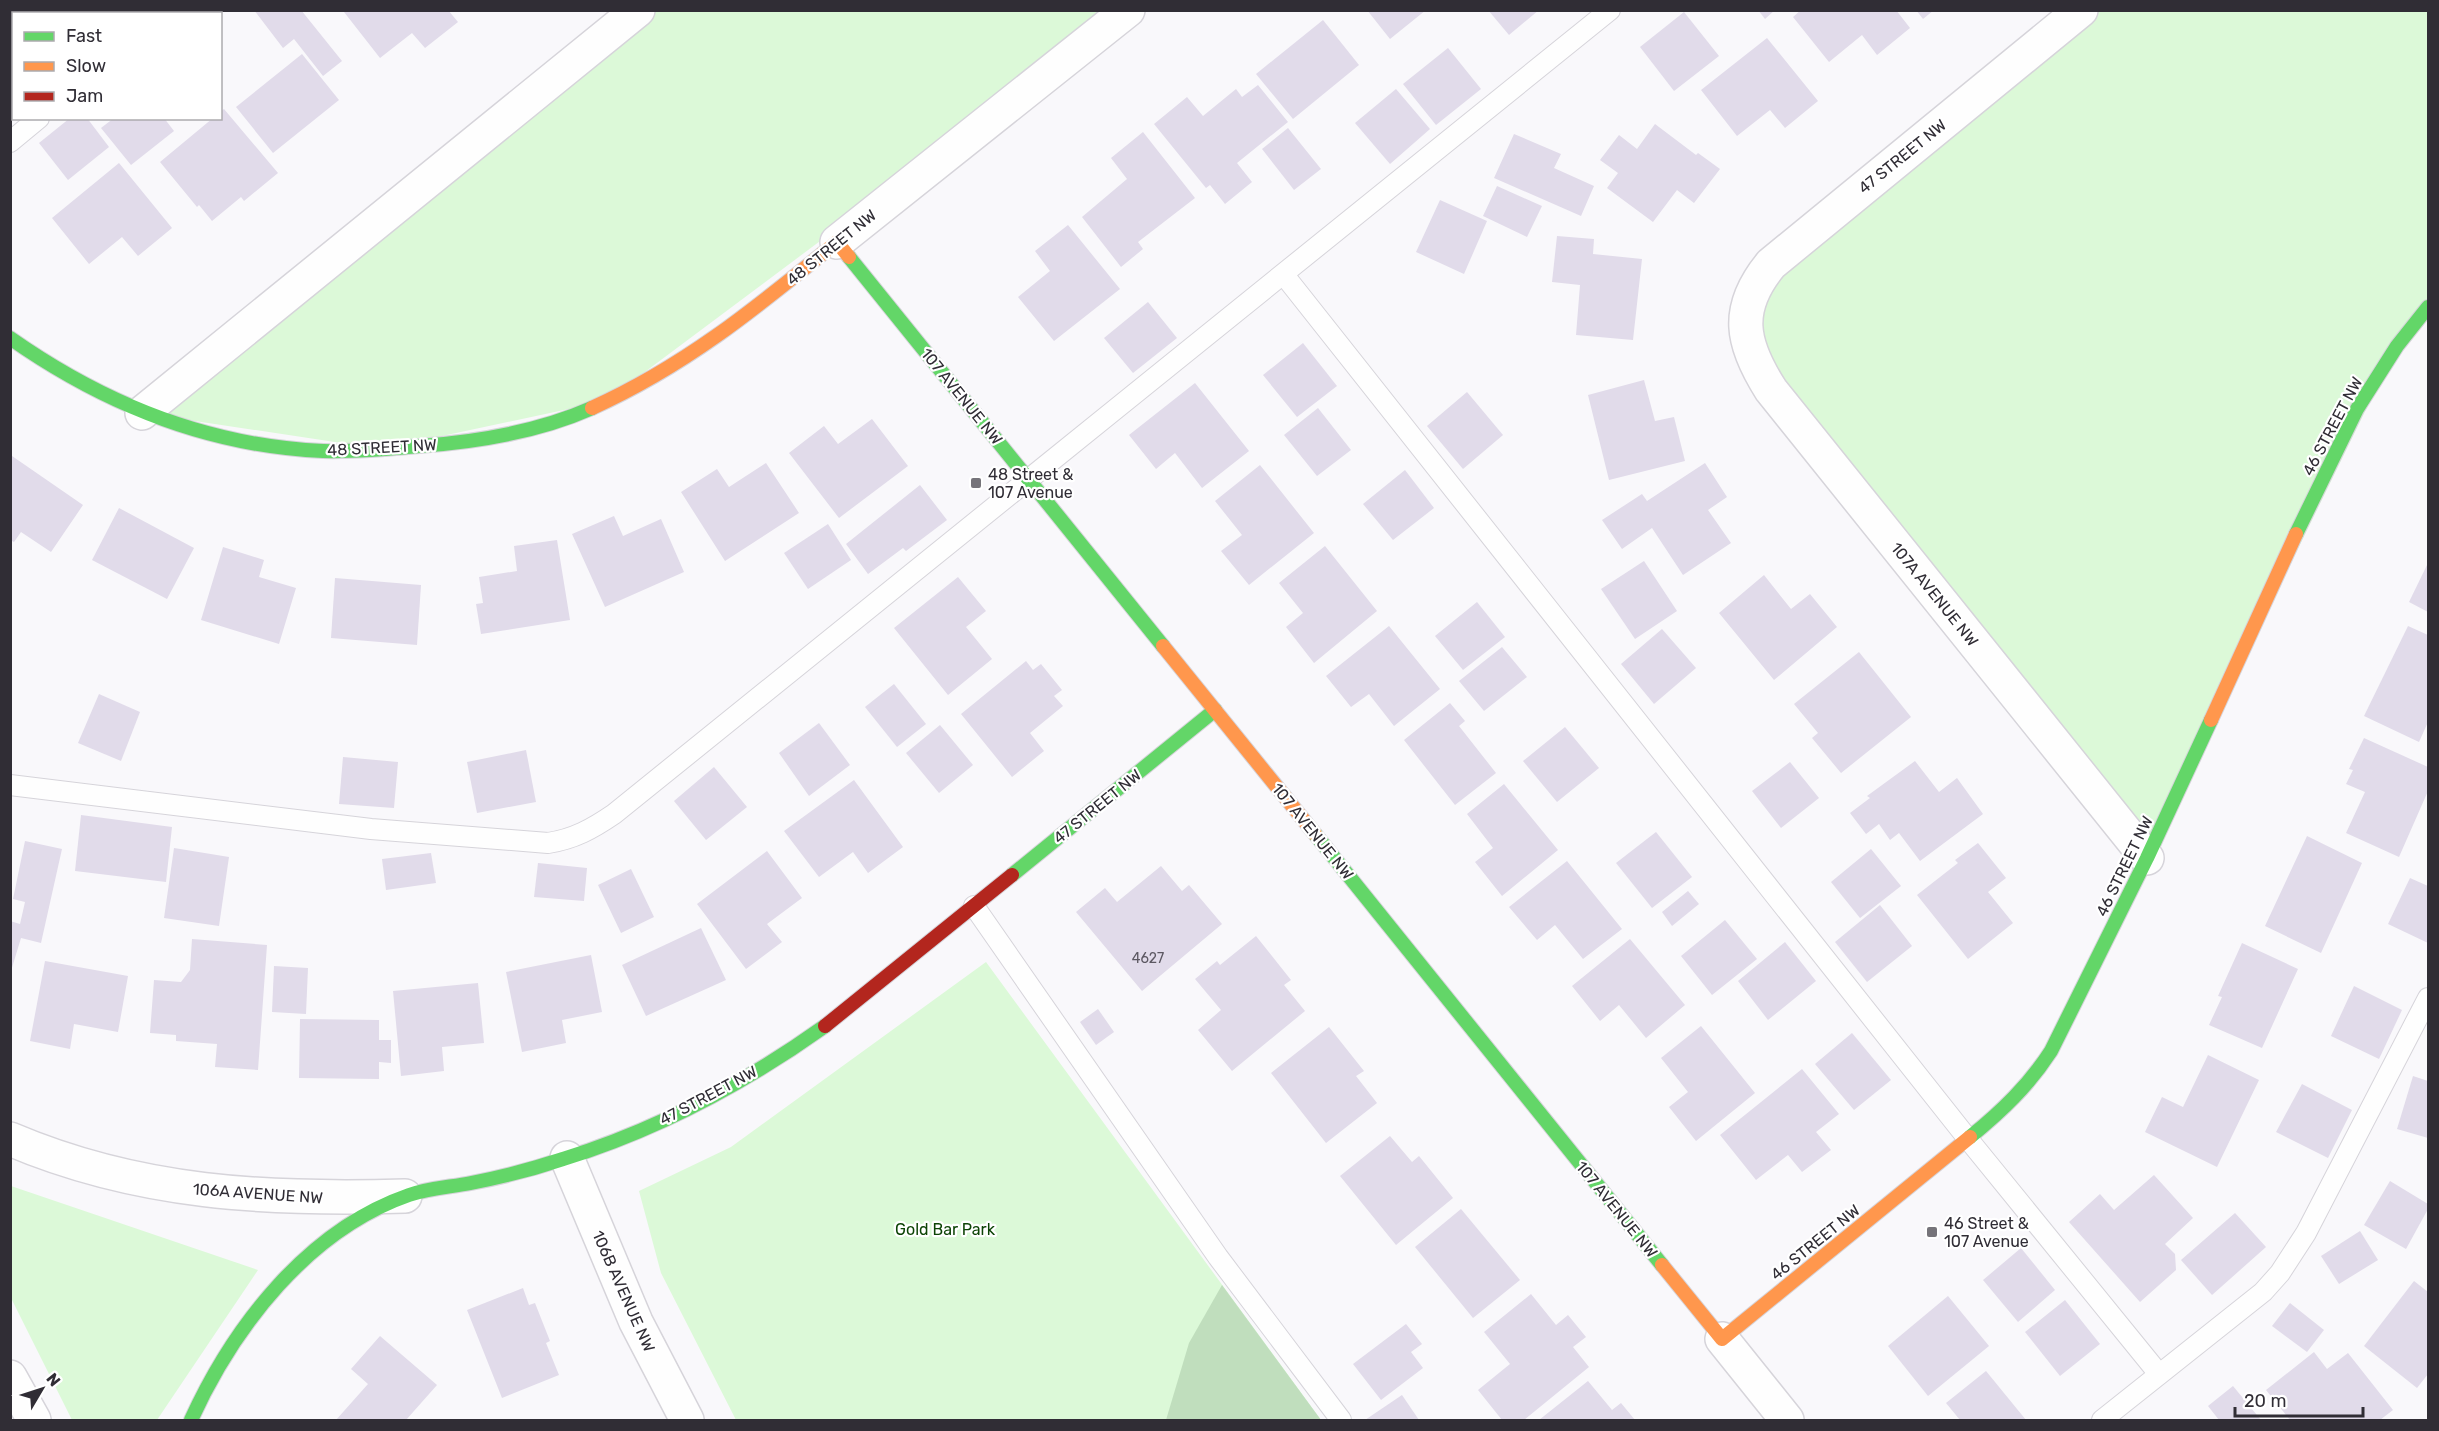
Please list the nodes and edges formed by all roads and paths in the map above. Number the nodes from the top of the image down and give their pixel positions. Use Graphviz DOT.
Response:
graph roads {
  1 [pos="638,10"];
  2 [pos="1128,10"];
  3 [pos="1610,10"];
  4 [pos="2081,10"];
  5 [pos="37,120"];
  6 [pos="10,142"];
  7 [pos="837,242"];
  8 [pos="1284,275"];
  9 [pos="2428,307"];
  10 [pos="1745,319"];
  11 [pos="10,338"];
  12 [pos="142,413"];
  13 [pos="1028,478"];
  14 [pos="1215,710"];
  15 [pos="10,785"];
  16 [pos="2147,858"];
  17 [pos="974,906"];
  18 [pos="2428,998"];
  19 [pos="10,1139"];
  20 [pos="1968,1139"];
  21 [pos="567,1158"];
  22 [pos="405,1196"];
  23 [pos="1722,1339"];
  24 [pos="2159,1374"];
  25 [pos="10,1377"];
  26 [pos="34,1420"];
  27 [pos="191,1420"];
  28 [pos="687,1420"];
  29 [pos="1341,1420"];
  30 [pos="1787,1420"];
  31 [pos="2102,1420"];
  1 -- 12 [label="street"];
  2 -- 7 [label="street, 48 STREET NW"];
  3 -- 8 [label="lane"];
  4 -- 10 [label="street, 47 STREET NW"];
  5 -- 6 [label="lane"];
  7 -- 12 [label="street, 48 STREET NW"];
  7 -- 13 [label="street, 107 AVENUE NW"];
  8 -- 13 [label="lane"];
  8 -- 20 [label="lane"];
  9 -- 16 [label="street, 46 STREET NW"];
  10 -- 16 [label="street, 107A AVENUE NW"];
  11 -- 12 [label="street"];
  13 -- 14 [label="street, 107 AVENUE NW"];
  13 -- 15 [label="lane"];
  14 -- 17 [label="street, 47 STREET NW"];
  14 -- 23 [label="street, 107 AVENUE NW"];
  16 -- 20 [label="street, 46 STREET NW"];
  17 -- 21 [label="street, 47 STREET NW"];
  17 -- 29 [label="lane"];
  18 -- 24 [label="lane"];
  19 -- 22 [label="street, 106A AVENUE NW"];
  20 -- 23 [label="street, 46 STREET NW"];
  20 -- 24 [label="lane"];
  21 -- 22 [label="street, 47 STREET NW"];
  21 -- 28 [label="street, 106B AVENUE NW"];
  22 -- 27 [label="street, 47 STREET NW"];
  23 -- 30 [label="street, 107 AVENUE NW"];
  24 -- 31 [label="lane"];
  25 -- 26 [label="street"];
}
